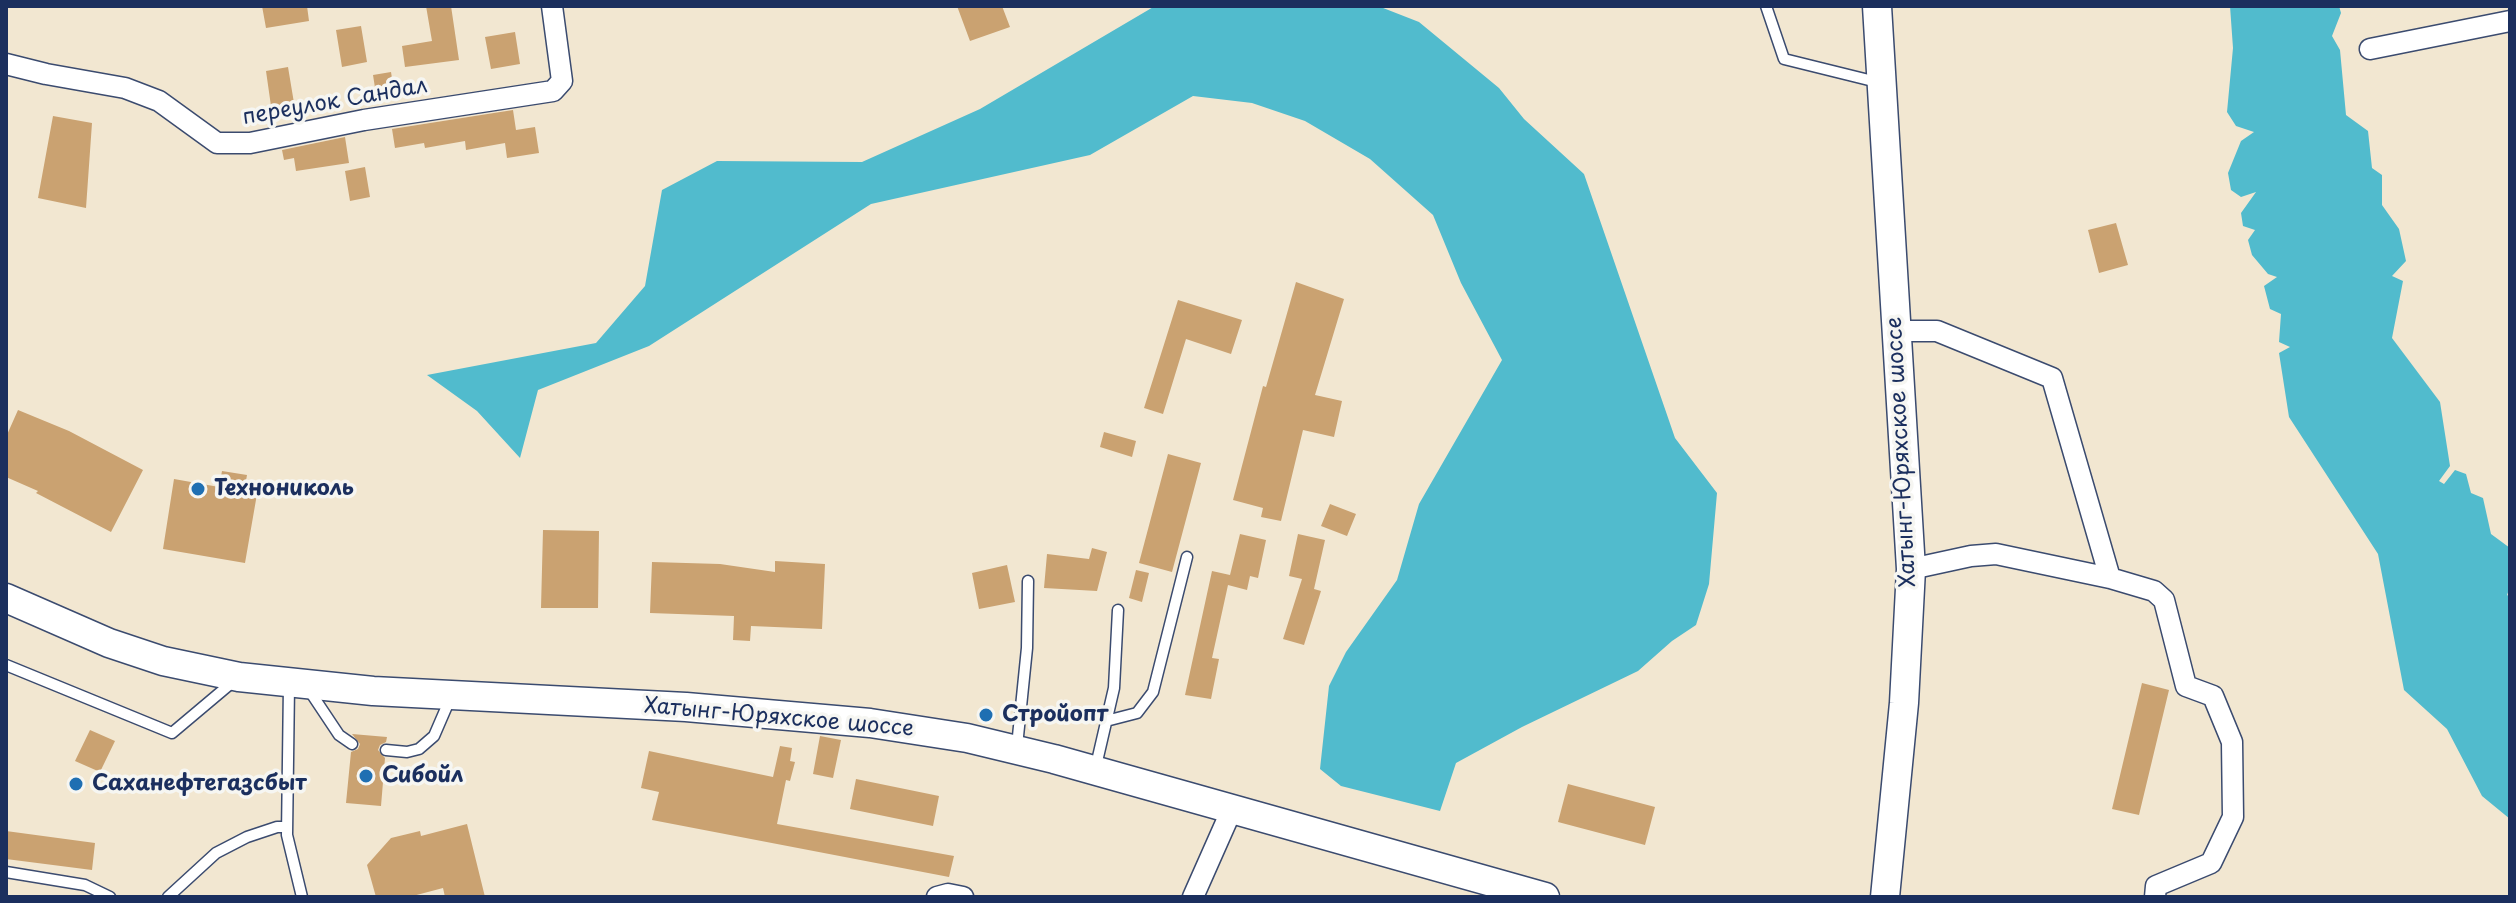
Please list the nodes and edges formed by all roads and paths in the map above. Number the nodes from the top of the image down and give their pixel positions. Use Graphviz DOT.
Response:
graph roads {
  1 [pos="552,6"];
  2 [pos="1766,6"];
  3 [pos="1877,6"];
  4 [pos="2510,21"];
  5 [pos="2370,49"];
  6 [pos="6,64"];
  7 [pos="1883,83"];
  8 [pos="1897,331"];
  9 [pos="1187,557"];
  10 [pos="1911,569"];
  11 [pos="2110,578"];
  12 [pos="1028,581"];
  13 [pos="6,598"];
  14 [pos="1118,610"];
  15 [pos="6,665"];
  16 [pos="239,677"];
  17 [pos="298,684"];
  18 [pos="452,694"];
  19 [pos="1106,721"];
  20 [pos="352,744"];
  21 [pos="386,750"];
  22 [pos="1017,750"];
  23 [pos="1095,771"];
  24 [pos="1232,809"];
  25 [pos="287,827"];
  26 [pos="6,872"];
  27 [pos="110,897"];
  28 [pos="168,897"];
  29 [pos="302,897"];
  30 [pos="937,897"];
  31 [pos="963,897"];
  32 [pos="1193,897"];
  33 [pos="1545,897"];
  34 [pos="1885,897"];
  35 [pos="2155,897"];
  1 -- 6 [label="street, переулок Сандал"];
  2 -- 7 [label="lane"];
  3 -- 7 [label="main road, Хатынг-Юряхское шоссе"];
  4 -- 5 [label="street"];
  7 -- 8 [label="main road, Хатынг-Юряхское шоссе"];
  8 -- 10 [label="main road, Хатынг-Юряхское шоссе"];
  8 -- 11 [label="street"];
  9 -- 19 [label="lane"];
  10 -- 11 [label="street"];
  10 -- 34 [label="main road, Хатынг-Юряхское шоссе"];
  11 -- 35 [label="street"];
  12 -- 22 [label="lane"];
  13 -- 16 [label="main road, Хатынг-Юряхское шоссе"];
  14 -- 19 [label="lane"];
  15 -- 16 [label="lane"];
  16 -- 17 [label="main road, Хатынг-Юряхское шоссе"];
  17 -- 18 [label="main road, Хатынг-Юряхское шоссе"];
  17 -- 20 [label="lane"];
  17 -- 25 [label="lane"];
  18 -- 21 [label="lane"];
  18 -- 22 [label="main road, Хатынг-Юряхское шоссе"];
  19 -- 23 [label="lane"];
  22 -- 23 [label="main road, Хатынг-Юряхское шоссе"];
  23 -- 24 [label="main road, Хатынг-Юряхское шоссе"];
  24 -- 32 [label="street"];
  24 -- 33 [label="main road, Хатынг-Юряхское шоссе"];
  25 -- 28 [label="lane"];
  25 -- 29 [label="lane"];
  26 -- 27 [label="lane"];
  30 -- 31 [label="street"];
}
